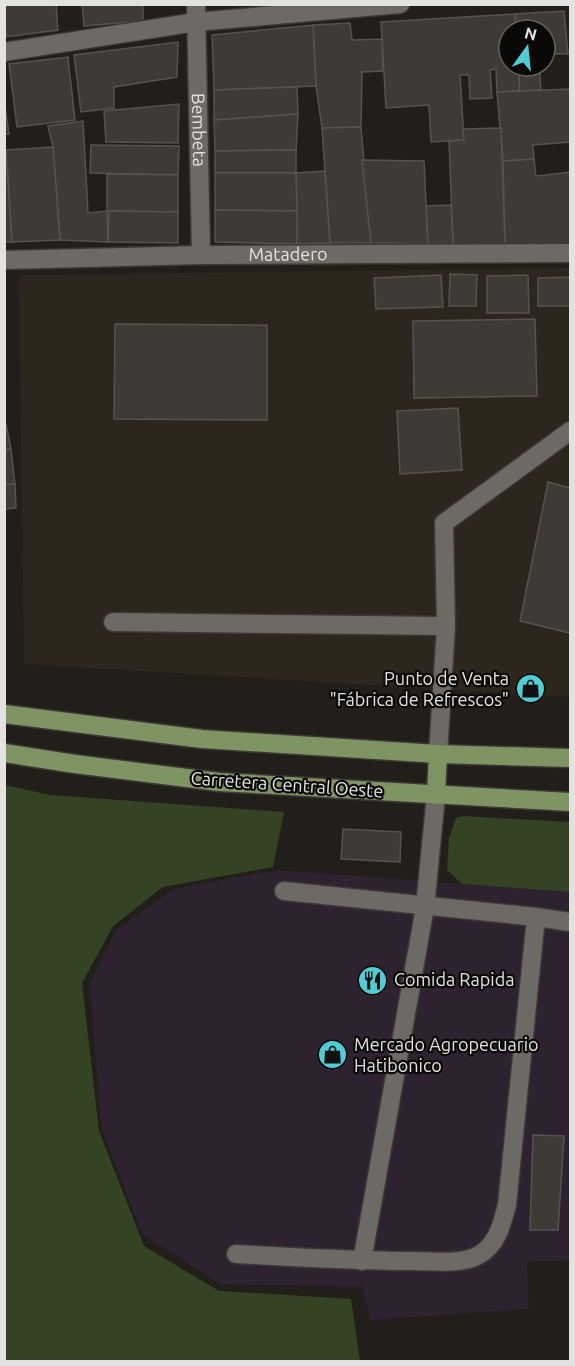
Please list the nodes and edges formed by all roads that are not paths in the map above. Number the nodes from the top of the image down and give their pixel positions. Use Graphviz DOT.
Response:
graph roads {
  1 [pos="400,4"];
  2 [pos="196,13"];
  3 [pos="4,52"];
  4 [pos="570,253"];
  5 [pos="201,255"];
  6 [pos="4,260"];
  7 [pos="570,431"];
  8 [pos="113,622"];
  9 [pos="446,626"];
  10 [pos="4,714"];
  11 [pos="4,753"];
  12 [pos="438,754"];
  13 [pos="570,758"];
  14 [pos="436,795"];
  15 [pos="570,801"];
  16 [pos="284,891"];
  17 [pos="425,907"];
  18 [pos="536,917"];
  19 [pos="570,922"];
  20 [pos="236,1254"];
  21 [pos="362,1261"];
  1 -- 2 [label="street"];
  2 -- 3 [label="street"];
  2 -- 5 [label="street, Bembeta"];
  4 -- 5 [label="street, Matadero"];
  5 -- 6 [label="street, Matadero"];
  7 -- 9 [label="street"];
  8 -- 9 [label="street"];
  9 -- 12 [label="street"];
  10 -- 12 [label="main road"];
  11 -- 14 [label="main road, Carretera Central Oeste"];
  12 -- 13 [label="main road"];
  12 -- 14 [label="main road"];
  14 -- 15 [label="main road, Carretera Central Oeste"];
  14 -- 17 [label="street"];
  16 -- 17 [label="street"];
  17 -- 18 [label="street"];
  17 -- 21 [label="street"];
  18 -- 19 [label="street"];
  18 -- 21 [label="street"];
  20 -- 21 [label="street"];
}
